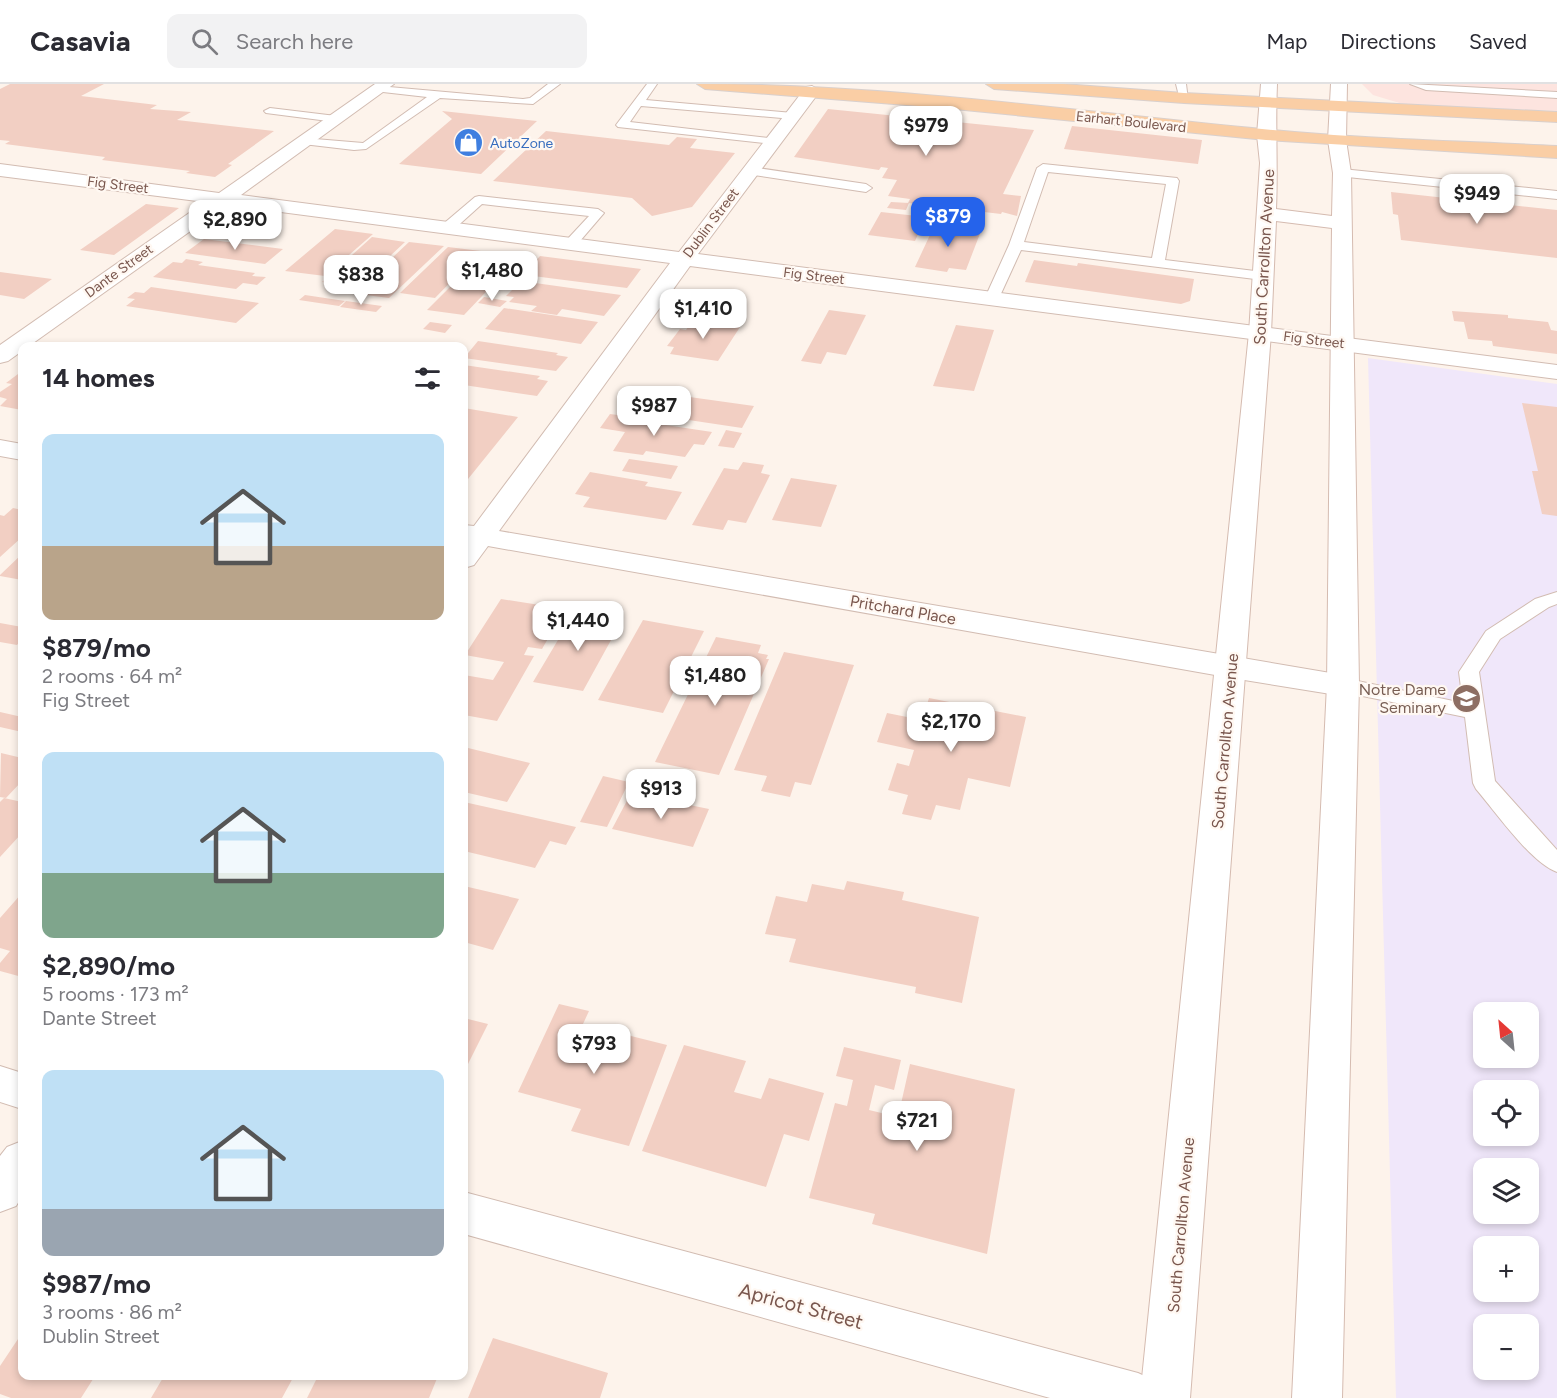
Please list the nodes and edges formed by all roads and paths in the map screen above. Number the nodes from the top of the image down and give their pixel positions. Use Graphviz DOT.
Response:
graph roads {
  1 [pos="555,84"];
  2 [pos="652,84"];
  3 [pos="705,84"];
  4 [pos="994,84"];
  5 [pos="1269,84"];
  6 [pos="1339,84"];
  7 [pos="1414,84"];
  8 [pos="1014,85"];
  9 [pos="382,87"];
  10 [pos="1426,87"];
  11 [pos="812,91"];
  12 [pos="1182,91"];
  13 [pos="438,94"];
  14 [pos="1557,95"];
  15 [pos="1268,102"];
  16 [pos="640,103"];
  17 [pos="1338,107"];
  18 [pos="270,111"];
  19 [pos="1439,111"];
  20 [pos="793,116"];
  21 [pos="1557,117"];
  22 [pos="336,119"];
  23 [pos="1266,135"];
  24 [pos="1337,140"];
  25 [pos="303,141"];
  26 [pos="774,141"];
  27 [pos="1557,152"];
  28 [pos="0,170"];
  29 [pos="751,171"];
  30 [pos="1342,173"];
  31 [pos="866,188"];
  32 [pos="1557,195"];
  33 [pos="223,197"];
  34 [pos="1266,214"];
  35 [pos="1342,223"];
  36 [pos="447,228"];
  37 [pos="569,245"];
  38 [pos="1016,245"];
  39 [pos="683,260"];
  40 [pos="1158,263"];
  41 [pos="1263,276"];
  42 [pos="992,298"];
  43 [pos="1260,333"];
  44 [pos="20,342"];
  45 [pos="18,343"];
  46 [pos="1342,344"];
  47 [pos="0,356"];
  48 [pos="1557,372"];
  49 [pos="0,448"];
  50 [pos="18,451"];
  51 [pos="469,542"];
  52 [pos="1557,598"];
  53 [pos="1232,668"];
  54 [pos="1343,685"];
  55 [pos="1474,712"];
  56 [pos="1557,863"];
  57 [pos="0,1084"];
  58 [pos="18,1090"];
  59 [pos="18,1166"];
  60 [pos="0,1191"];
  61 [pos="468,1214"];
  62 [pos="1138,1398"];
  63 [pos="1166,1398"];
  64 [pos="1317,1398"];
  1 -- 13 [label="lane"];
  2 -- 16 [label="lane"];
  3 -- 11 [label="main road, Earhart Boulevard"];
  4 -- 8 [label="main road, Earhart Boulevard"];
  5 -- 15 [label="street, South Carrollton Avenue"];
  6 -- 17 [label="street"];
  7 -- 10 [label="lane"];
  8 -- 12 [label="main road, Earhart Boulevard"];
  9 -- 13 [label="lane"];
  9 -- 22 [label="street, Dante Street"];
  10 -- 14 [label="lane"];
  10 -- 19 [label="lane"];
  11 -- 20 [label="street, Dublin Street"];
  11 -- 23 [label="main road, Earhart Boulevard"];
  12 -- 15 [label="main road, Earhart Boulevard"];
  13 -- 25 [label="lane"];
  15 -- 17 [label="main road, Earhart Boulevard"];
  15 -- 23 [label="street, South Carrollton Avenue"];
  16 -- 20 [label="lane"];
  16 -- 26 [label="lane"];
  17 -- 19 [label="main road, Earhart Boulevard"];
  17 -- 24 [label="street"];
  18 -- 22 [label="lane"];
  19 -- 21 [label="main road, Earhart Boulevard"];
  20 -- 26 [label="street, Dublin Street"];
  22 -- 25 [label="street, Dante Street"];
  23 -- 24 [label="main road, Earhart Boulevard"];
  23 -- 34 [label="street, South Carrollton Avenue"];
  24 -- 27 [label="main road, Earhart Boulevard"];
  24 -- 30 [label="street"];
  25 -- 33 [label="street, Dante Street"];
  26 -- 29 [label="street, Dublin Street"];
  28 -- 33 [label="street, Fig Street"];
  29 -- 31 [label="lane"];
  29 -- 39 [label="street, Dublin Street"];
  30 -- 32 [label="lane"];
  30 -- 35 [label="street"];
  33 -- 36 [label="street, Fig Street"];
  33 -- 44 [label="street, Dante Street"];
  34 -- 35 [label="street"];
  34 -- 41 [label="street, South Carrollton Avenue"];
  35 -- 46 [label="street"];
  36 -- 37 [label="street, Fig Street"];
  36 -- 37 [label="lane"];
  37 -- 39 [label="street, Fig Street"];
  38 -- 40 [label="lane"];
  38 -- 40 [label="lane"];
  38 -- 42 [label="lane"];
  39 -- 42 [label="street, Fig Street"];
  39 -- 51 [label="street, Dublin Street"];
  40 -- 41 [label="lane"];
  41 -- 43 [label="street, South Carrollton Avenue"];
  42 -- 43 [label="street, Fig Street"];
  43 -- 46 [label="street, Fig Street"];
  43 -- 53 [label="street, South Carrollton Avenue"];
  45 -- 47 [label="street, Dante Street"];
  46 -- 48 [label="street, Fig Street"];
  46 -- 54 [label="street"];
  49 -- 50 [label="street"];
  51 -- 53 [label="street, Pritchard Place"];
  52 -- 55 [label="lane"];
  53 -- 54 [label="street, Pritchard Place"];
  53 -- 63 [label="street, South Carrollton Avenue"];
  54 -- 55 [label="lane"];
  54 -- 64 [label="street"];
  55 -- 56 [label="lane"];
  57 -- 58 [label="street"];
  59 -- 60 [label="street"];
  61 -- 62 [label="street, Apricot Street"];
}
